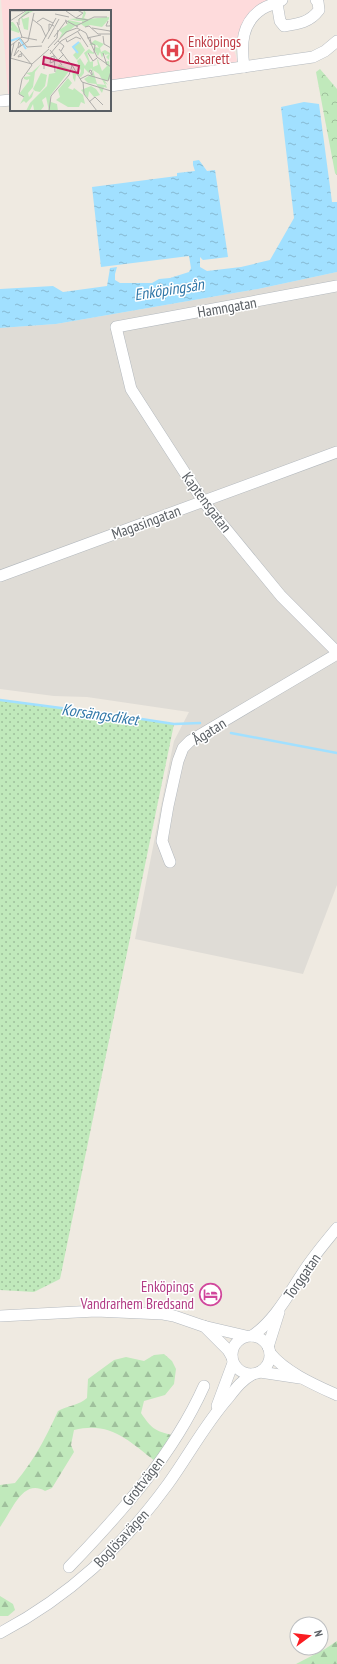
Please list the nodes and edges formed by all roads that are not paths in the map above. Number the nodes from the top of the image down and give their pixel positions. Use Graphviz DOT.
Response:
graph roads {
  1 [pos="316,0"];
  2 [pos="279,1"];
  3 [pos="336,46"];
  4 [pos="244,66"];
  5 [pos="111,86"];
  6 [pos="10,100"];
  7 [pos="0,101"];
  8 [pos="337,286"];
  9 [pos="116,327"];
  10 [pos="337,452"];
  11 [pos="203,501"];
  12 [pos="0,576"];
  13 [pos="337,653"];
  14 [pos="170,862"];
  15 [pos="337,1228"];
  16 [pos="282,1305"];
  17 [pos="0,1316"];
  18 [pos="203,1326"];
  19 [pos="249,1336"];
  20 [pos="269,1350"];
  21 [pos="232,1360"];
  22 [pos="257,1373"];
  23 [pos="304,1378"];
  24 [pos="204,1386"];
  25 [pos="337,1395"];
  26 [pos="214,1414"];
  27 [pos="152,1473"];
  28 [pos="169,1482"];
  29 [pos="69,1567"];
  30 [pos="0,1633"];
  1 -- 2 [label="street"];
  2 -- 4 [label="street"];
  3 -- 4 [label="street"];
  4 -- 5 [label="street"];
  6 -- 7 [label="street"];
  8 -- 9 [label="street, Hamngatan"];
  9 -- 11 [label="street, Kaptensgatan"];
  10 -- 11 [label="street, Magasingatan"];
  11 -- 12 [label="street, Magasingatan"];
  11 -- 13 [label="street, Kaptensgatan"];
  13 -- 14 [label="street, Ågatan"];
  15 -- 16 [label="street, Torggatan"];
  16 -- 19 [label="street, Torggatan"];
  16 -- 20 [label="street, Torggatan"];
  17 -- 18 [label="street"];
  18 -- 19 [label="street"];
  18 -- 21 [label="street"];
  19 -- 20 [label="street"];
  19 -- 21 [label="street, Torggatan"];
  20 -- 22 [label="street, Torggatan"];
  20 -- 23 [label="street"];
  21 -- 22 [label="street"];
  21 -- 26 [label="street, Boglösavägen"];
  22 -- 23 [label="street"];
  22 -- 26 [label="street, Boglösavägen"];
  23 -- 25 [label="street"];
  24 -- 27 [label="street, Grottvägen"];
  26 -- 28 [label="street, Boglösavägen"];
  27 -- 28 [label="street"];
  27 -- 29 [label="street, Grottvägen"];
  28 -- 30 [label="street, Boglösavägen"];
}
